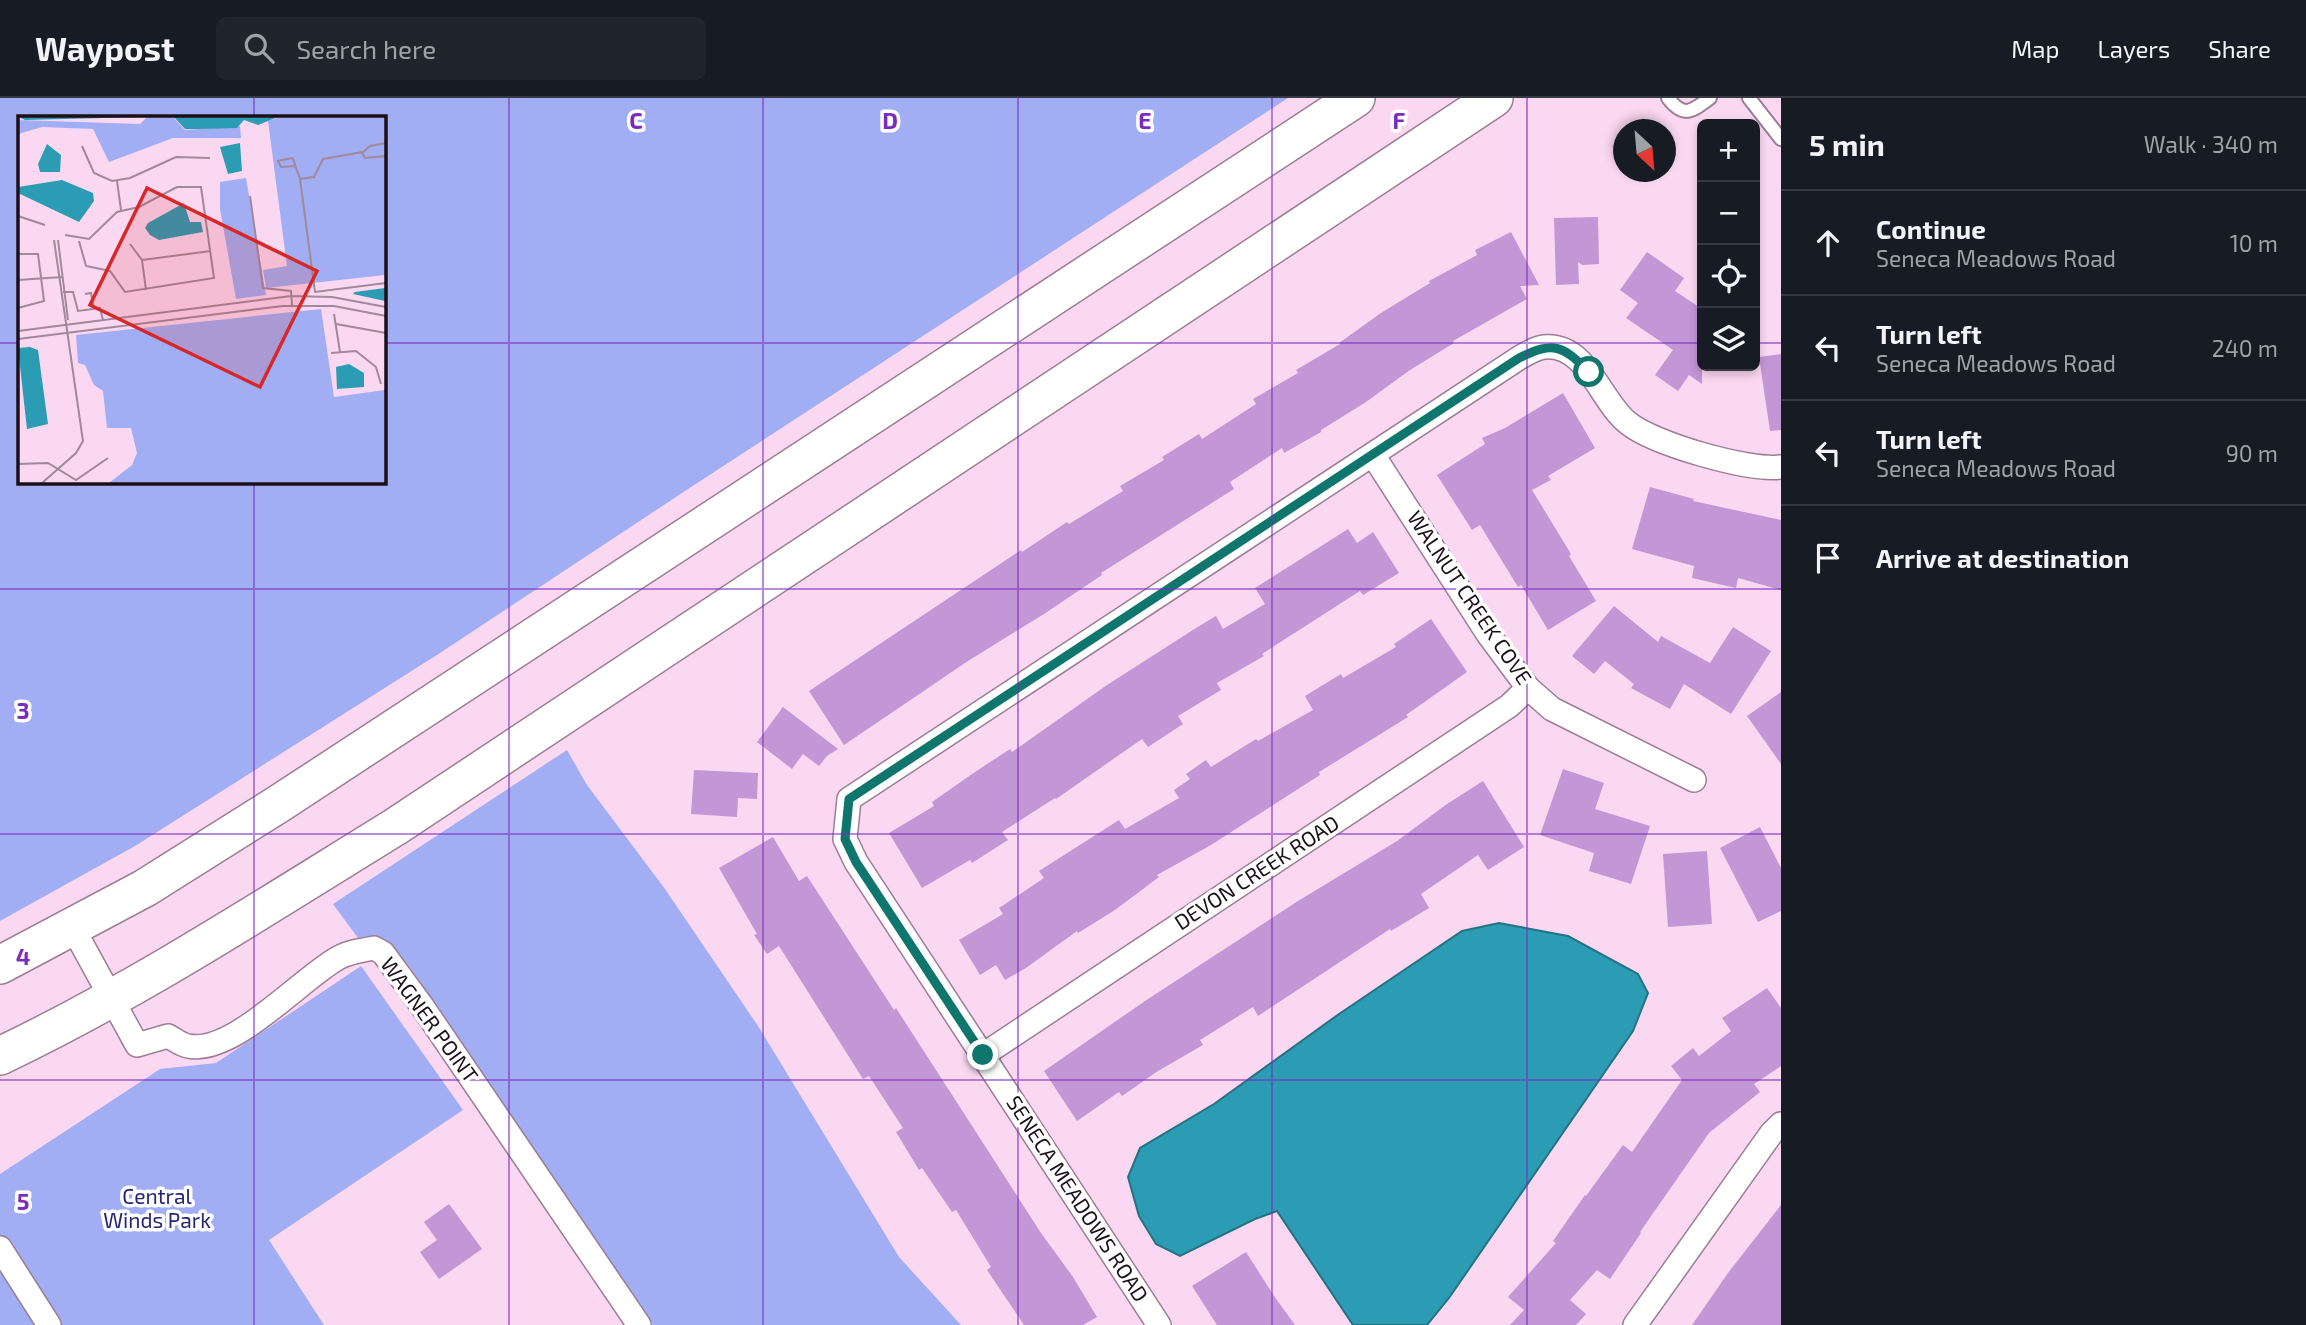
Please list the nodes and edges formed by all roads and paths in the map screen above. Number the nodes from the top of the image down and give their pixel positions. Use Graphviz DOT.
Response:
graph roads {
  1 [pos="1356,98"];
  2 [pos="1494,98"];
  3 [pos="1668,98"];
  4 [pos="1710,98"];
  5 [pos="1749,98"];
  6 [pos="1781,139"];
  7 [pos="1373,455"];
  8 [pos="1781,467"];
  9 [pos="1528,688"];
  10 [pos="1694,779"];
  11 [pos="73,928"];
  12 [pos="0,965"];
  13 [pos="113,999"];
  14 [pos="983,1055"];
  15 [pos="0,1056"];
  16 [pos="1781,1125"];
  17 [pos="0,1248"];
  18 [pos="49,1325"];
  19 [pos="639,1325"];
  20 [pos="1159,1325"];
  21 [pos="1635,1325"];
  1 -- 11 [label="main road"];
  2 -- 13 [label="main road"];
  3 -- 4 [label="lane"];
  5 -- 6 [label="lane"];
  7 -- 8 [label="street, SENECA MEADOWS ROAD"];
  7 -- 9 [label="street, WALNUT CREEK COVE"];
  7 -- 14 [label="street, SENECA MEADOWS ROAD"];
  9 -- 10 [label="street, WALNUT CREEK COVE"];
  9 -- 14 [label="street, DEVON CREEK ROAD"];
  11 -- 12 [label="main road"];
  11 -- 13 [label="street"];
  13 -- 15 [label="main road"];
  13 -- 19 [label="street, WAGNER POINT"];
  14 -- 20 [label="street, SENECA MEADOWS ROAD"];
  16 -- 21 [label="street"];
  17 -- 18 [label="street"];
}
